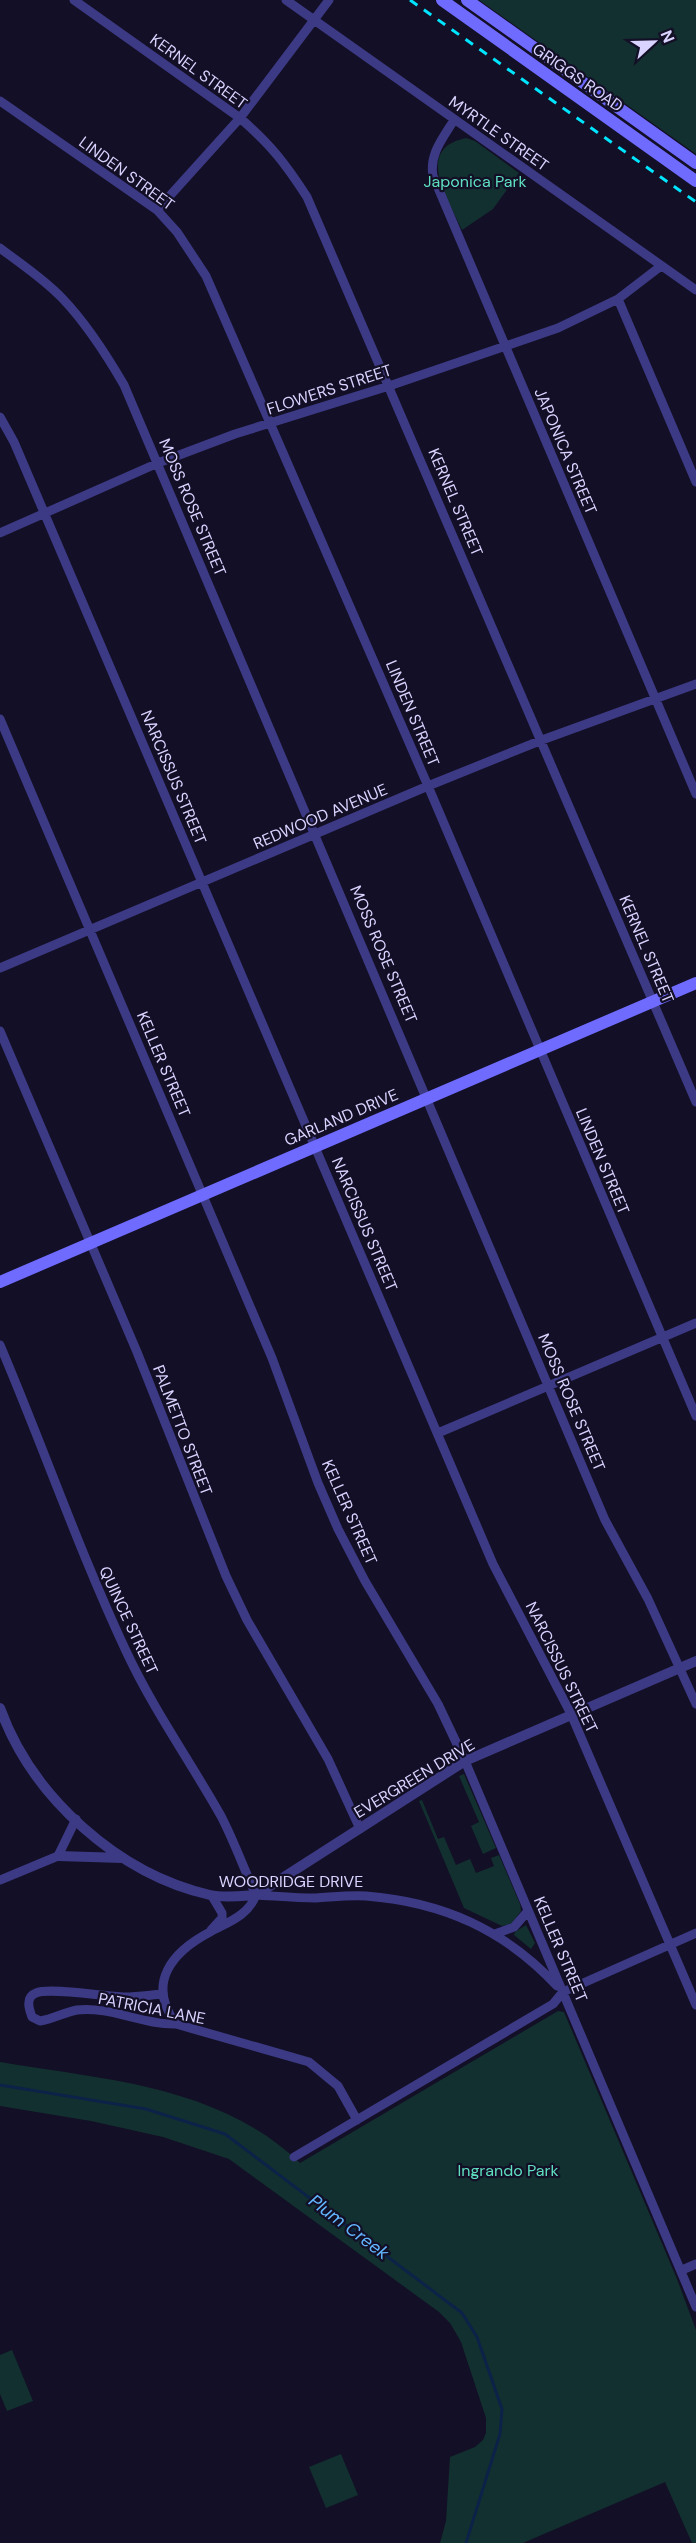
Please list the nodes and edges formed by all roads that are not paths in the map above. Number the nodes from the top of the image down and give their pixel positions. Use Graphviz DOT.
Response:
graph roads {
  1 [pos="74,0"];
  2 [pos="286,0"];
  3 [pos="329,0"];
  4 [pos="441,0"];
  5 [pos="467,0"];
  6 [pos="314,20"];
  7 [pos="0,101"];
  8 [pos="240,118"];
  9 [pos="454,120"];
  10 [pos="696,163"];
  11 [pos="696,181"];
  12 [pos="157,210"];
  13 [pos="0,248"];
  14 [pos="661,266"];
  15 [pos="696,290"];
  16 [pos="618,299"];
  17 [pos="507,347"];
  18 [pos="389,386"];
  19 [pos="0,417"];
  20 [pos="272,424"];
  21 [pos="158,463"];
  22 [pos="696,482"];
  23 [pos="45,514"];
  24 [pos="0,533"];
  25 [pos="696,684"];
  26 [pos="655,700"];
  27 [pos="0,719"];
  28 [pos="542,740"];
  29 [pos="428,786"];
  30 [pos="696,794"];
  31 [pos="316,834"];
  32 [pos="203,883"];
  33 [pos="90,930"];
  34 [pos="0,968"];
  35 [pos="696,983"];
  36 [pos="653,1002"];
  37 [pos="0,1031"];
  38 [pos="540,1050"];
  39 [pos="428,1097"];
  40 [pos="696,1102"];
  41 [pos="315,1147"];
  42 [pos="203,1195"];
  43 [pos="90,1242"];
  44 [pos="0,1282"];
  45 [pos="696,1323"];
  46 [pos="662,1337"];
  47 [pos="0,1345"];
  48 [pos="549,1386"];
  49 [pos="696,1416"];
  50 [pos="438,1433"];
  51 [pos="696,1661"];
  52 [pos="680,1667"];
  53 [pos="696,1704"];
  54 [pos="0,1708"];
  55 [pos="571,1714"];
  56 [pos="465,1761"];
  57 [pos="76,1819"];
  58 [pos="360,1829"];
  59 [pos="58,1856"];
  60 [pos="123,1858"];
  61 [pos="0,1880"];
  62 [pos="256,1895"];
  63 [pos="212,1896"];
  64 [pos="528,1911"];
  65 [pos="210,1932"];
  66 [pos="696,1933"];
  67 [pos="495,1934"];
  68 [pos="670,1944"];
  69 [pos="563,1992"];
  70 [pos="162,1994"];
  71 [pos="696,2005"];
  72 [pos="176,2024"];
  73 [pos="357,2120"];
  74 [pos="294,2157"];
  75 [pos="696,2264"];
  76 [pos="682,2270"];
  77 [pos="696,2307"];
  1 -- 8 [label="street, KERNEL STREET"];
  2 -- 6 [label="street, MYRTLE STREET"];
  3 -- 6 [label="street"];
  4 -- 11 [label="main road, GRIGGS ROAD"];
  5 -- 10 [label="main road, GRIGGS ROAD"];
  6 -- 8 [label="street"];
  6 -- 9 [label="street, MYRTLE STREET"];
  7 -- 12 [label="street, LINDEN STREET"];
  8 -- 12 [label="street"];
  8 -- 18 [label="street, KERNEL STREET"];
  9 -- 14 [label="street, MYRTLE STREET"];
  9 -- 17 [label="street, JAPONICA STREET"];
  12 -- 20 [label="street, LINDEN STREET"];
  13 -- 21 [label="street, MOSS ROSE STREET"];
  14 -- 15 [label="street, MYRTLE STREET"];
  14 -- 16 [label="street, FLOWERS STREET"];
  16 -- 17 [label="street, FLOWERS STREET"];
  16 -- 22 [label="street"];
  17 -- 18 [label="street, FLOWERS STREET"];
  17 -- 26 [label="street, JAPONICA STREET"];
  18 -- 20 [label="street, FLOWERS STREET"];
  18 -- 28 [label="street, KERNEL STREET"];
  19 -- 23 [label="street, NARCISSUS STREET"];
  20 -- 21 [label="street, FLOWERS STREET"];
  20 -- 29 [label="street, LINDEN STREET"];
  21 -- 23 [label="street, FLOWERS STREET"];
  21 -- 31 [label="street, MOSS ROSE STREET"];
  23 -- 24 [label="street, FLOWERS STREET"];
  23 -- 32 [label="street, NARCISSUS STREET"];
  25 -- 26 [label="street, REDWOOD AVENUE"];
  26 -- 28 [label="street, REDWOOD AVENUE"];
  26 -- 30 [label="street, JAPONICA STREET"];
  27 -- 33 [label="street, KELLER STREET"];
  28 -- 29 [label="street, REDWOOD AVENUE"];
  28 -- 36 [label="street, KERNEL STREET"];
  29 -- 31 [label="street, REDWOOD AVENUE"];
  29 -- 38 [label="street, LINDEN STREET"];
  31 -- 32 [label="street, REDWOOD AVENUE"];
  31 -- 39 [label="street, MOSS ROSE STREET"];
  32 -- 33 [label="street, REDWOOD AVENUE"];
  32 -- 41 [label="street, NARCISSUS STREET"];
  33 -- 34 [label="street, REDWOOD AVENUE"];
  33 -- 42 [label="street, KELLER STREET"];
  35 -- 36 [label="main road, GARLAND DRIVE"];
  36 -- 38 [label="main road, GARLAND DRIVE"];
  36 -- 40 [label="street, KERNEL STREET"];
  37 -- 43 [label="street, PALMETTO STREET"];
  38 -- 39 [label="main road, GARLAND DRIVE"];
  38 -- 46 [label="street, LINDEN STREET"];
  39 -- 41 [label="main road, GARLAND DRIVE"];
  39 -- 48 [label="street, MOSS ROSE STREET"];
  41 -- 42 [label="main road, GARLAND DRIVE"];
  41 -- 50 [label="street, NARCISSUS STREET"];
  42 -- 43 [label="main road, GARLAND DRIVE"];
  42 -- 56 [label="street, KELLER STREET"];
  43 -- 44 [label="main road, GARLAND DRIVE"];
  43 -- 58 [label="street, PALMETTO STREET"];
  45 -- 46 [label="street"];
  46 -- 48 [label="street"];
  46 -- 49 [label="street, LINDEN STREET"];
  47 -- 62 [label="street, QUINCE STREET"];
  48 -- 50 [label="street"];
  48 -- 52 [label="street, MOSS ROSE STREET"];
  50 -- 55 [label="street, NARCISSUS STREET"];
  51 -- 52 [label="street, EVERGREEN DRIVE"];
  52 -- 53 [label="street, MOSS ROSE STREET"];
  52 -- 55 [label="street, EVERGREEN DRIVE"];
  54 -- 57 [label="street, WOODRIDGE DRIVE"];
  55 -- 56 [label="street, EVERGREEN DRIVE"];
  55 -- 68 [label="street, NARCISSUS STREET"];
  56 -- 58 [label="street, EVERGREEN DRIVE"];
  56 -- 64 [label="street, KELLER STREET"];
  57 -- 59 [label="street"];
  57 -- 60 [label="street, WOODRIDGE DRIVE"];
  58 -- 62 [label="street, EVERGREEN DRIVE"];
  59 -- 60 [label="street"];
  59 -- 61 [label="street"];
  60 -- 63 [label="street, WOODRIDGE DRIVE"];
  62 -- 63 [label="street, WOODRIDGE DRIVE"];
  62 -- 65 [label="street"];
  62 -- 67 [label="street, WOODRIDGE DRIVE"];
  63 -- 65 [label="street"];
  64 -- 67 [label="street"];
  64 -- 69 [label="street, KELLER STREET"];
  65 -- 70 [label="street"];
  66 -- 68 [label="street"];
  67 -- 69 [label="street, WOODRIDGE DRIVE"];
  68 -- 69 [label="street"];
  68 -- 71 [label="street, NARCISSUS STREET"];
  69 -- 73 [label="street"];
  69 -- 76 [label="street, KELLER STREET"];
  70 -- 72 [label="street"];
  70 -- 72 [label="street, PATRICIA LANE"];
  72 -- 73 [label="street, PATRICIA LANE"];
  73 -- 74 [label="street"];
  75 -- 76 [label="street"];
  76 -- 77 [label="street, KELLER STREET"];
}
